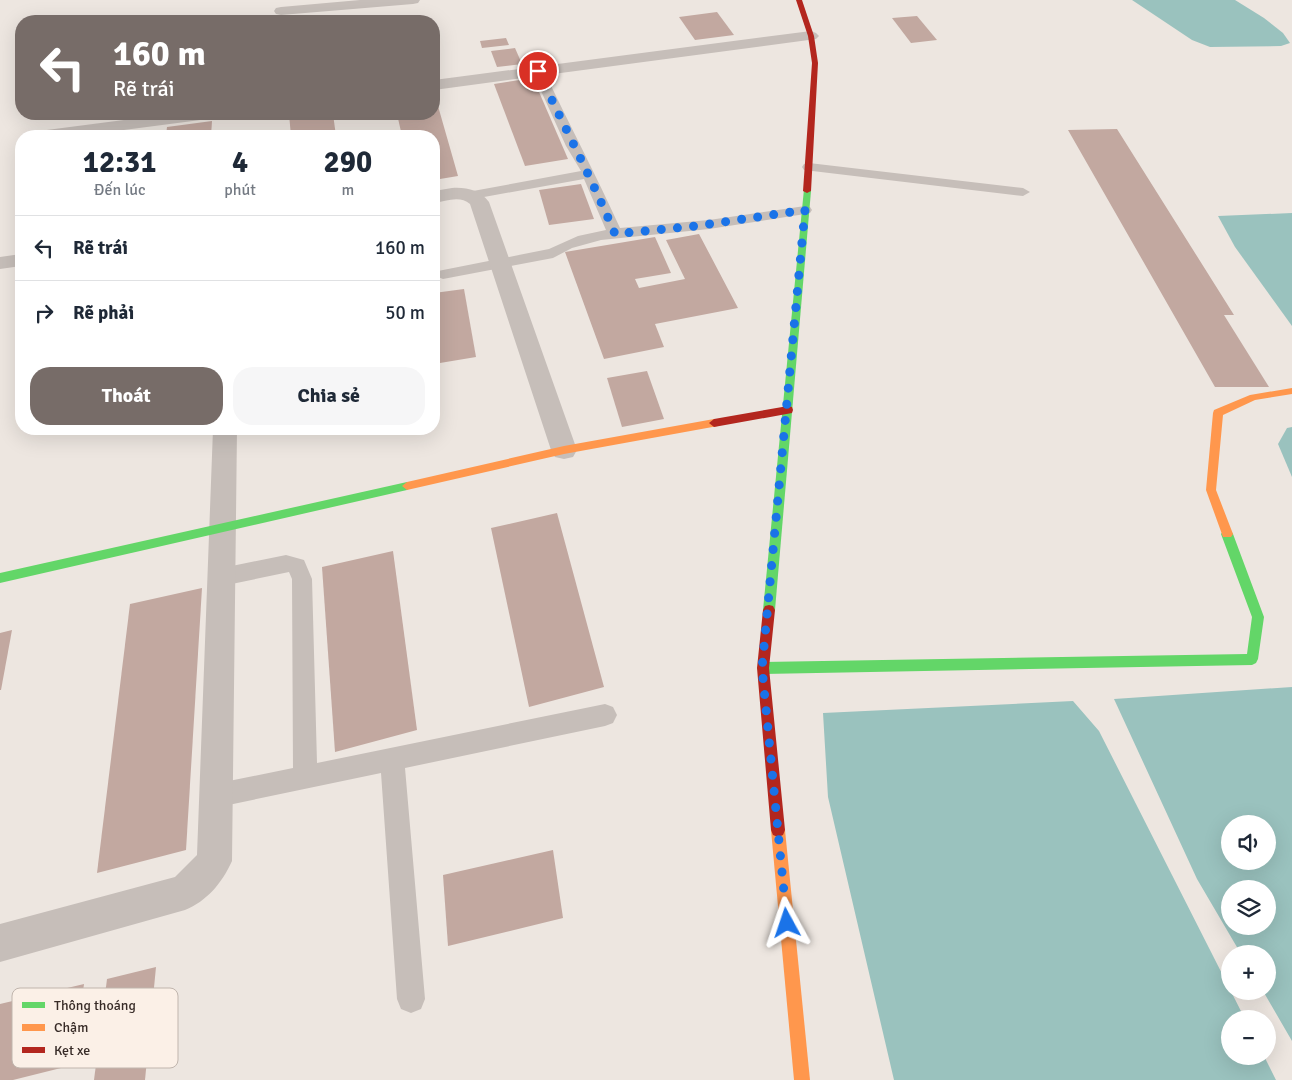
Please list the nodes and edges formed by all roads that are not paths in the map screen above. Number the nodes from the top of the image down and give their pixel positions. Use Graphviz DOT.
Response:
graph roads {
  1 [pos="413,0"];
  2 [pos="799,0"];
  3 [pos="281,11"];
  4 [pos="811,36"];
  5 [pos="538,71"];
  6 [pos="440,84"];
  7 [pos="162,120"];
  8 [pos="85,130"];
  9 [pos="809,167"];
  10 [pos="589,174"];
  11 [pos="1023,192"];
  12 [pos="473,195"];
  13 [pos="440,196"];
  14 [pos="805,210"];
  15 [pos="615,234"];
  16 [pos="15,261"];
  17 [pos="0,263"];
  18 [pos="501,264"];
  19 [pos="444,274"];
  20 [pos="1292,391"];
  21 [pos="788,410"];
  22 [pos="225,435"];
  23 [pos="564,450"];
  24 [pos="223,528"];
  25 [pos="222,577"];
  26 [pos="0,578"];
  27 [pos="762,668"];
  28 [pos="605,715"];
  29 [pos="392,760"];
  30 [pos="305,778"];
  31 [pos="214,796"];
  32 [pos="0,943"];
  33 [pos="411,999"];
  34 [pos="802,1080"];
  1 -- 3 [label="street"];
  2 -- 4 [label="street"];
  4 -- 5 [label="street"];
  4 -- 9 [label="street"];
  5 -- 6 [label="street"];
  5 -- 10 [label="lane"];
  7 -- 8 [label="street"];
  9 -- 11 [label="lane"];
  9 -- 14 [label="street"];
  10 -- 12 [label="lane"];
  10 -- 15 [label="lane"];
  12 -- 13 [label="street"];
  12 -- 18 [label="street"];
  14 -- 15 [label="lane"];
  14 -- 21 [label="street"];
  15 -- 18 [label="lane"];
  16 -- 17 [label="street"];
  18 -- 19 [label="lane"];
  18 -- 23 [label="street"];
  20 -- 27 [label="street"];
  21 -- 23 [label="street"];
  21 -- 27 [label="street"];
  22 -- 24 [label="street"];
  23 -- 24 [label="street"];
  24 -- 25 [label="street"];
  24 -- 26 [label="street"];
  25 -- 30 [label="lane"];
  25 -- 31 [label="street"];
  27 -- 34 [label="street"];
  28 -- 29 [label="lane"];
  29 -- 30 [label="lane"];
  29 -- 33 [label="lane"];
  30 -- 31 [label="lane"];
  31 -- 32 [label="street"];
}
